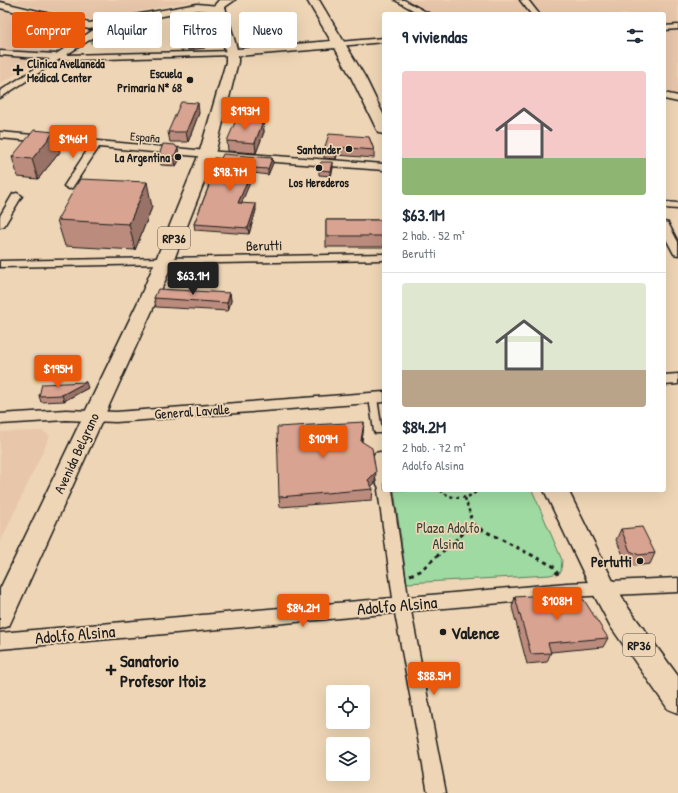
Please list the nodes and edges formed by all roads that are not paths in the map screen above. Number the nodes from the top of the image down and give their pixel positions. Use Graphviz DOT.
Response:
graph roads {
  1 [pos="229,0"];
  2 [pos="313,0"];
  3 [pos="399,0"];
  4 [pos="524,0"];
  5 [pos="0,1"];
  6 [pos="216,5"];
  7 [pos="0,6"];
  8 [pos="422,12"];
  9 [pos="533,12"];
  10 [pos="162,13"];
  11 [pos="93,22"];
  12 [pos="93,23"];
  13 [pos="678,27"];
  14 [pos="666,28"];
  15 [pos="93,34"];
  16 [pos="382,40"];
  17 [pos="338,44"];
  18 [pos="0,52"];
  19 [pos="232,53"];
  20 [pos="59,57"];
  21 [pos="0,95"];
  22 [pos="666,96"];
  23 [pos="678,99"];
  24 [pos="382,126"];
  25 [pos="0,135"];
  26 [pos="96,144"];
  27 [pos="207,154"];
  28 [pos="382,167"];
  29 [pos="68,186"];
  30 [pos="17,196"];
  31 [pos="666,205"];
  32 [pos="678,206"];
  33 [pos="0,224"];
  34 [pos="666,229"];
  35 [pos="678,252"];
  36 [pos="382,257"];
  37 [pos="164,262"];
  38 [pos="0,264"];
  39 [pos="678,379"];
  40 [pos="666,380"];
  41 [pos="379,397"];
  42 [pos="93,416"];
  43 [pos="0,419"];
  44 [pos="378,431"];
  45 [pos="380,457"];
  46 [pos="382,470"];
  47 [pos="385,492"];
  48 [pos="557,492"];
  49 [pos="678,585"];
  50 [pos="604,589"];
  51 [pos="402,605"];
  52 [pos="0,617"];
  53 [pos="0,641"];
  54 [pos="678,699"];
  55 [pos="437,793"];
  1 -- 6 [label="main road"];
  2 -- 17 [label="main road"];
  3 -- 8 [label="street"];
  4 -- 9 [label="street"];
  5 -- 11 [label="street"];
  6 -- 10 [label="street"];
  6 -- 19 [label="main road, Avenida Belgrano / RP36"];
  7 -- 12 [label="street"];
  13 -- 14 [label="street"];
  15 -- 20 [label="street"];
  16 -- 17 [label="street"];
  17 -- 19 [label="main road"];
  17 -- 24 [label="main road"];
  18 -- 20 [label="street"];
  19 -- 20 [label="street"];
  19 -- 27 [label="main road, Avenida Belgrano / RP36"];
  20 -- 21 [label="street"];
  22 -- 23 [label="street"];
  25 -- 26 [label="street, España"];
  26 -- 27 [label="street, España"];
  26 -- 29 [label="street"];
  27 -- 28 [label="street, España"];
  27 -- 37 [label="main road, Avenida Belgrano / RP36"];
  30 -- 33 [label="street"];
  31 -- 32 [label="street"];
  34 -- 35 [label="street"];
  36 -- 37 [label="street, Berutti"];
  37 -- 38 [label="street, Berutti"];
  37 -- 42 [label="main road, Avenida Belgrano / RP36"];
  39 -- 40 [label="street"];
  41 -- 42 [label="street, General Lavalle"];
  41 -- 44 [label="lane"];
  42 -- 43 [label="street, General Lavalle"];
  42 -- 52 [label="main road, Avenida Belgrano / RP36"];
  45 -- 46 [label="street"];
  47 -- 51 [label="street"];
  48 -- 50 [label="main road, RP36"];
  49 -- 50 [label="street, Adolfo Alsina"];
  50 -- 51 [label="street, Adolfo Alsina"];
  50 -- 54 [label="main road, RP36"];
  51 -- 53 [label="street, Adolfo Alsina"];
  51 -- 55 [label="street"];
}
